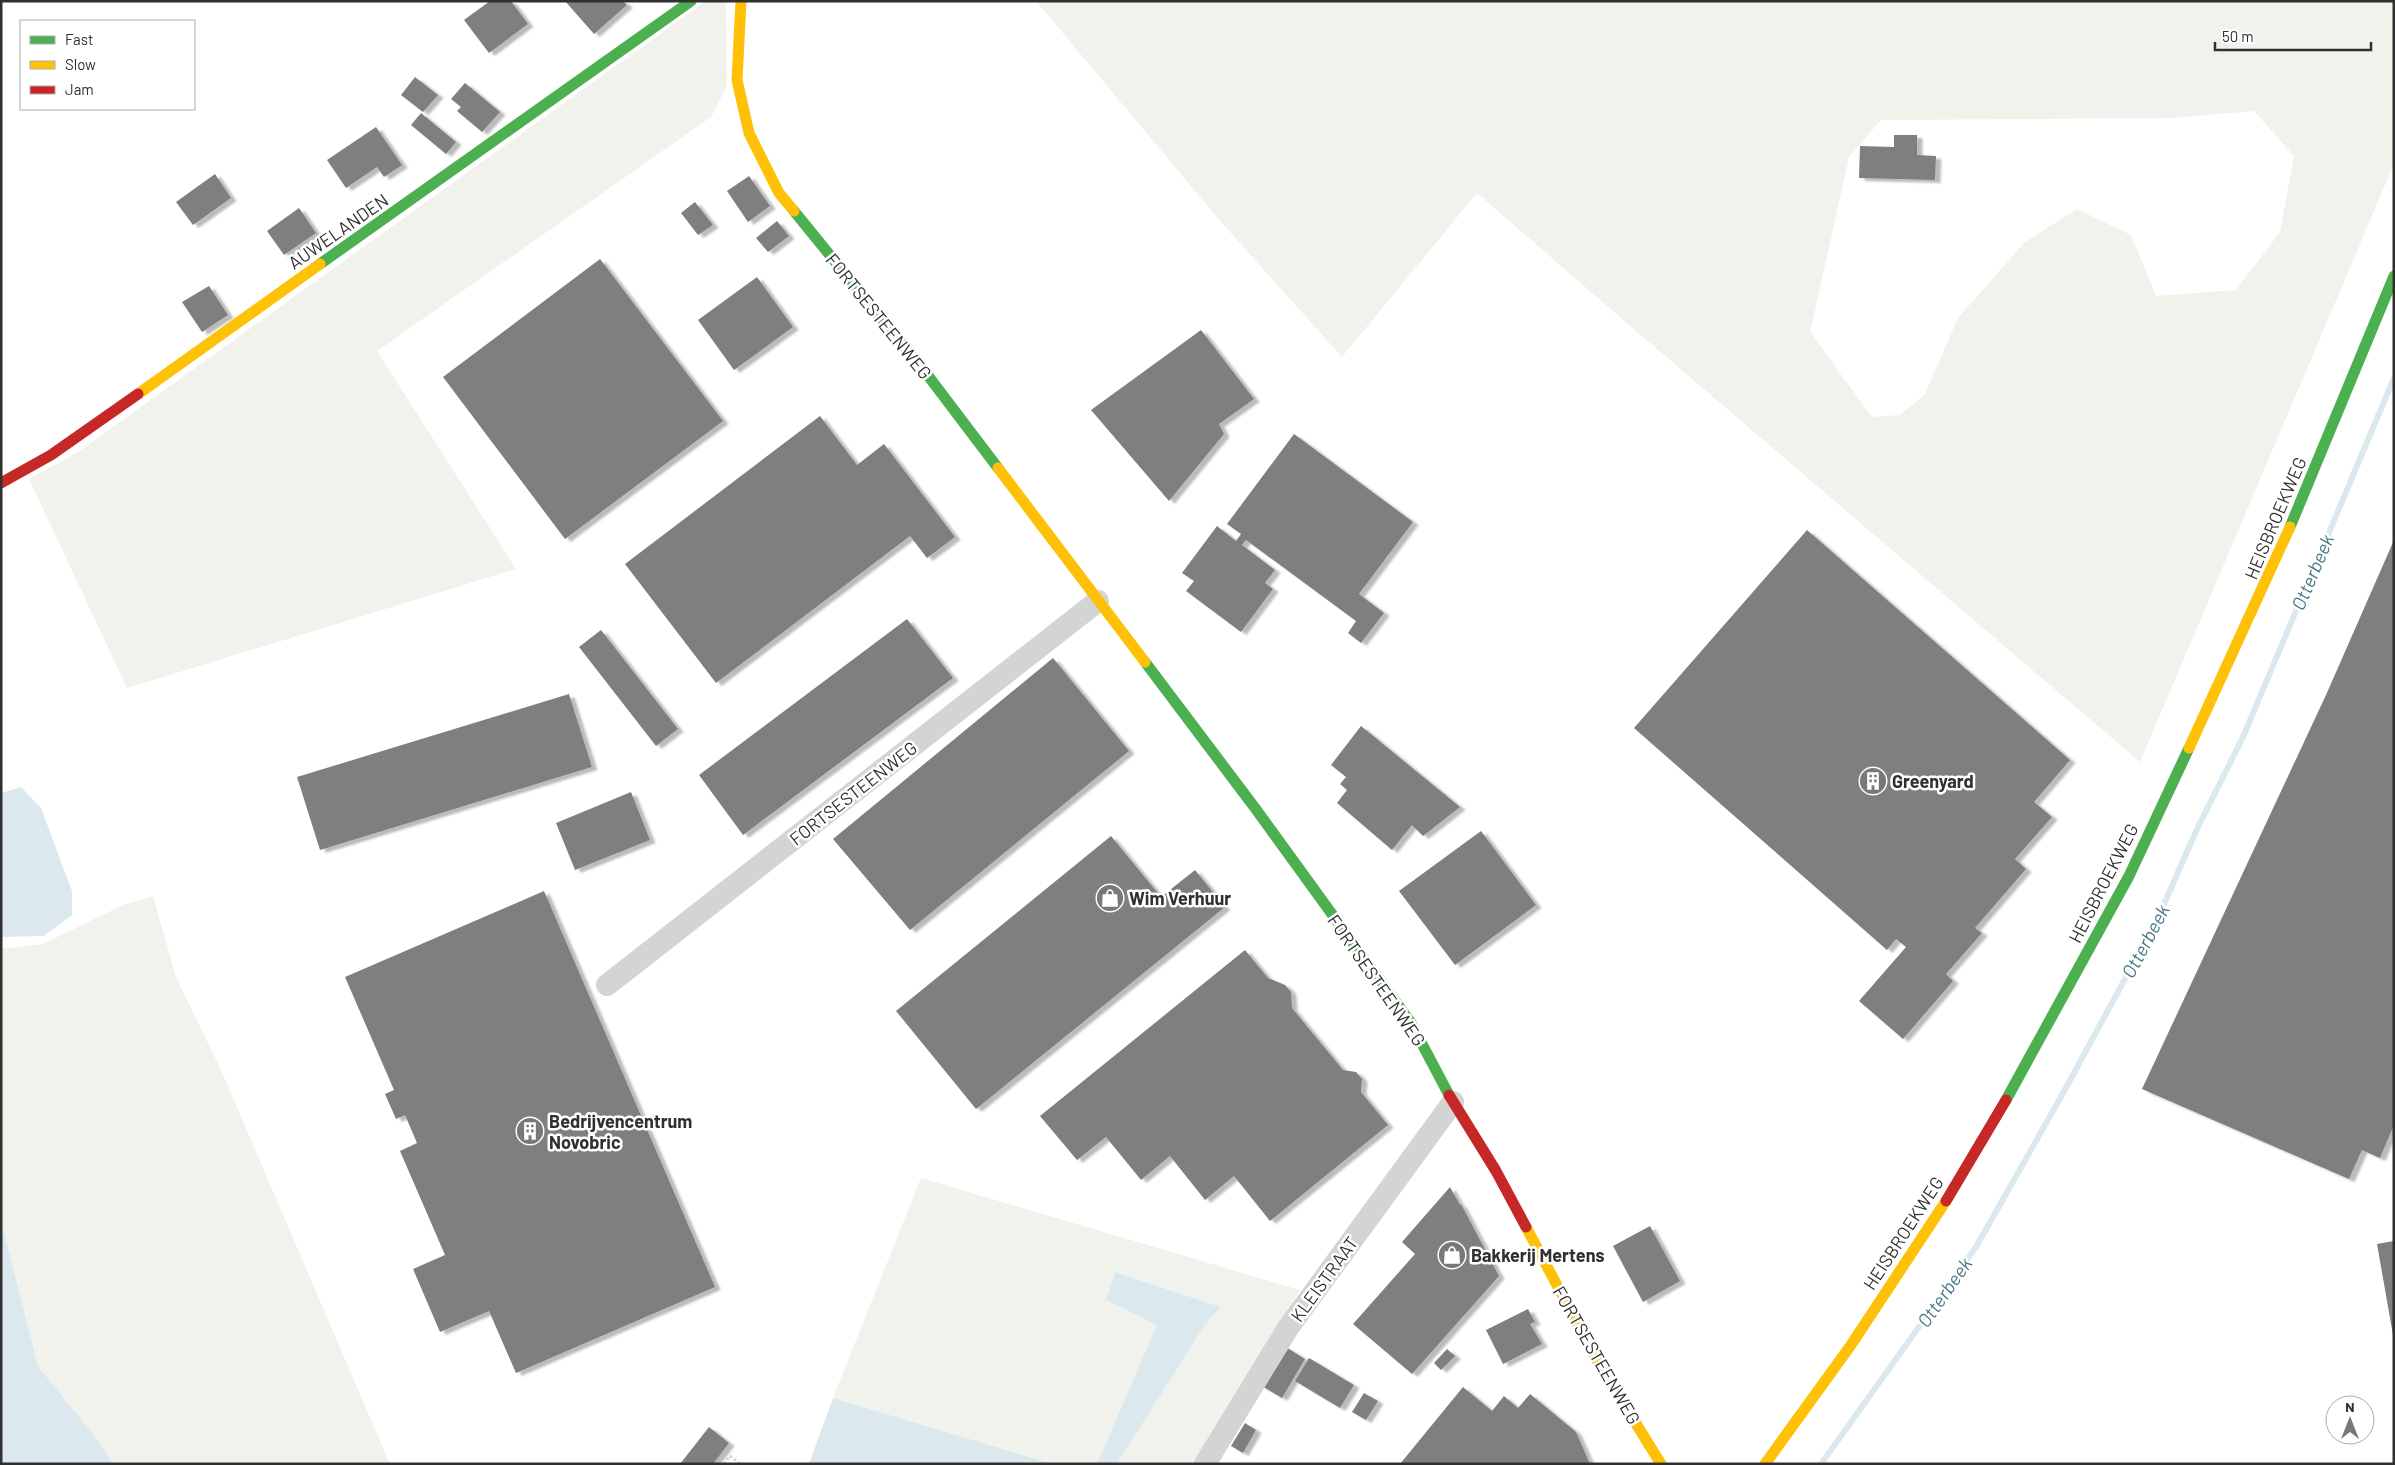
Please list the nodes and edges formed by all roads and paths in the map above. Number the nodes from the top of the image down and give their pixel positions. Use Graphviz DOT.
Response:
graph roads {
  1 [pos="690,1"];
  2 [pos="741,1"];
  3 [pos="2394,276"];
  4 [pos="1,483"];
  5 [pos="1098,601"];
  6 [pos="607,985"];
  7 [pos="1453,1102"];
  8 [pos="724,1464"];
  9 [pos="740,1464"];
  10 [pos="1205,1464"];
  11 [pos="1660,1464"];
  12 [pos="1765,1464"];
  1 -- 4 [label="street, AUWELANDEN"];
  2 -- 5 [label="street, FORTSESTEENWEG"];
  3 -- 12 [label="street, HEISBROEKWEG"];
  5 -- 6 [label="street, FORTSESTEENWEG"];
  5 -- 7 [label="street, FORTSESTEENWEG"];
  7 -- 10 [label="street, KLEISTRAAT"];
  7 -- 11 [label="street, FORTSESTEENWEG"];
  8 -- 9 [label="path"];
}
